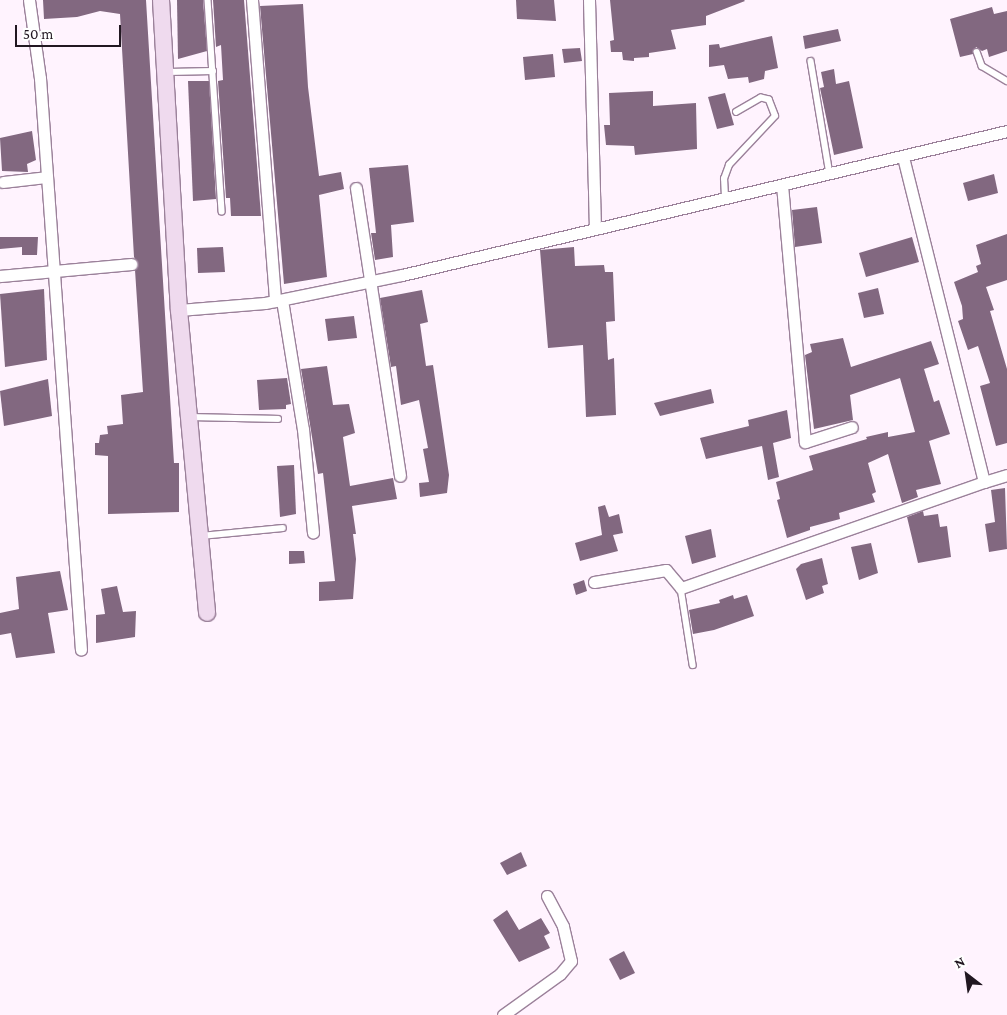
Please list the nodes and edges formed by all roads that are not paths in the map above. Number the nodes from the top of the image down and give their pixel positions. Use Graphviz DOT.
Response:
graph roads {
  1 [pos="29,0"];
  2 [pos="161,0"];
  3 [pos="208,0"];
  4 [pos="252,0"];
  5 [pos="590,0"];
  6 [pos="977,52"];
  7 [pos="811,61"];
  8 [pos="213,71"];
  9 [pos="165,72"];
  10 [pos="1007,81"];
  11 [pos="738,112"];
  12 [pos="1007,131"];
  13 [pos="903,156"];
  14 [pos="830,174"];
  15 [pos="47,177"];
  16 [pos="3,182"];
  17 [pos="782,185"];
  18 [pos="356,188"];
  19 [pos="725,197"];
  20 [pos="222,212"];
  21 [pos="595,229"];
  22 [pos="131,264"];
  23 [pos="53,270"];
  24 [pos="0,276"];
  25 [pos="369,282"];
  26 [pos="279,301"];
  27 [pos="179,310"];
  28 [pos="187,417"];
  29 [pos="278,419"];
  30 [pos="852,427"];
  31 [pos="1007,475"];
  32 [pos="400,476"];
  33 [pos="984,482"];
  34 [pos="284,528"];
  35 [pos="313,533"];
  36 [pos="199,537"];
  37 [pos="594,582"];
  38 [pos="681,588"];
  39 [pos="206,613"];
  40 [pos="81,650"];
  41 [pos="693,665"];
  42 [pos="547,896"];
  43 [pos="503,1015"];
  1 -- 15 [label="street"];
  2 -- 9 [label="street"];
  3 -- 8 [label="lane"];
  4 -- 26 [label="street"];
  5 -- 21 [label="street"];
  6 -- 10 [label="lane"];
  7 -- 14 [label="lane"];
  8 -- 9 [label="lane"];
  8 -- 20 [label="lane"];
  9 -- 27 [label="street"];
  11 -- 19 [label="lane"];
  12 -- 13 [label="street"];
  13 -- 14 [label="street"];
  13 -- 33 [label="street"];
  14 -- 17 [label="street"];
  15 -- 16 [label="street"];
  15 -- 23 [label="street"];
  17 -- 19 [label="street"];
  17 -- 30 [label="street"];
  18 -- 25 [label="street"];
  19 -- 21 [label="street"];
  21 -- 25 [label="street"];
  22 -- 23 [label="street"];
  23 -- 24 [label="street"];
  23 -- 40 [label="street"];
  25 -- 26 [label="street"];
  25 -- 32 [label="street"];
  26 -- 27 [label="street"];
  26 -- 35 [label="street"];
  27 -- 28 [label="street"];
  28 -- 29 [label="lane"];
  28 -- 36 [label="street"];
  31 -- 33 [label="street"];
  33 -- 38 [label="street"];
  34 -- 36 [label="lane"];
  36 -- 39 [label="street"];
  37 -- 38 [label="street"];
  38 -- 41 [label="lane"];
  42 -- 43 [label="street"];
}
